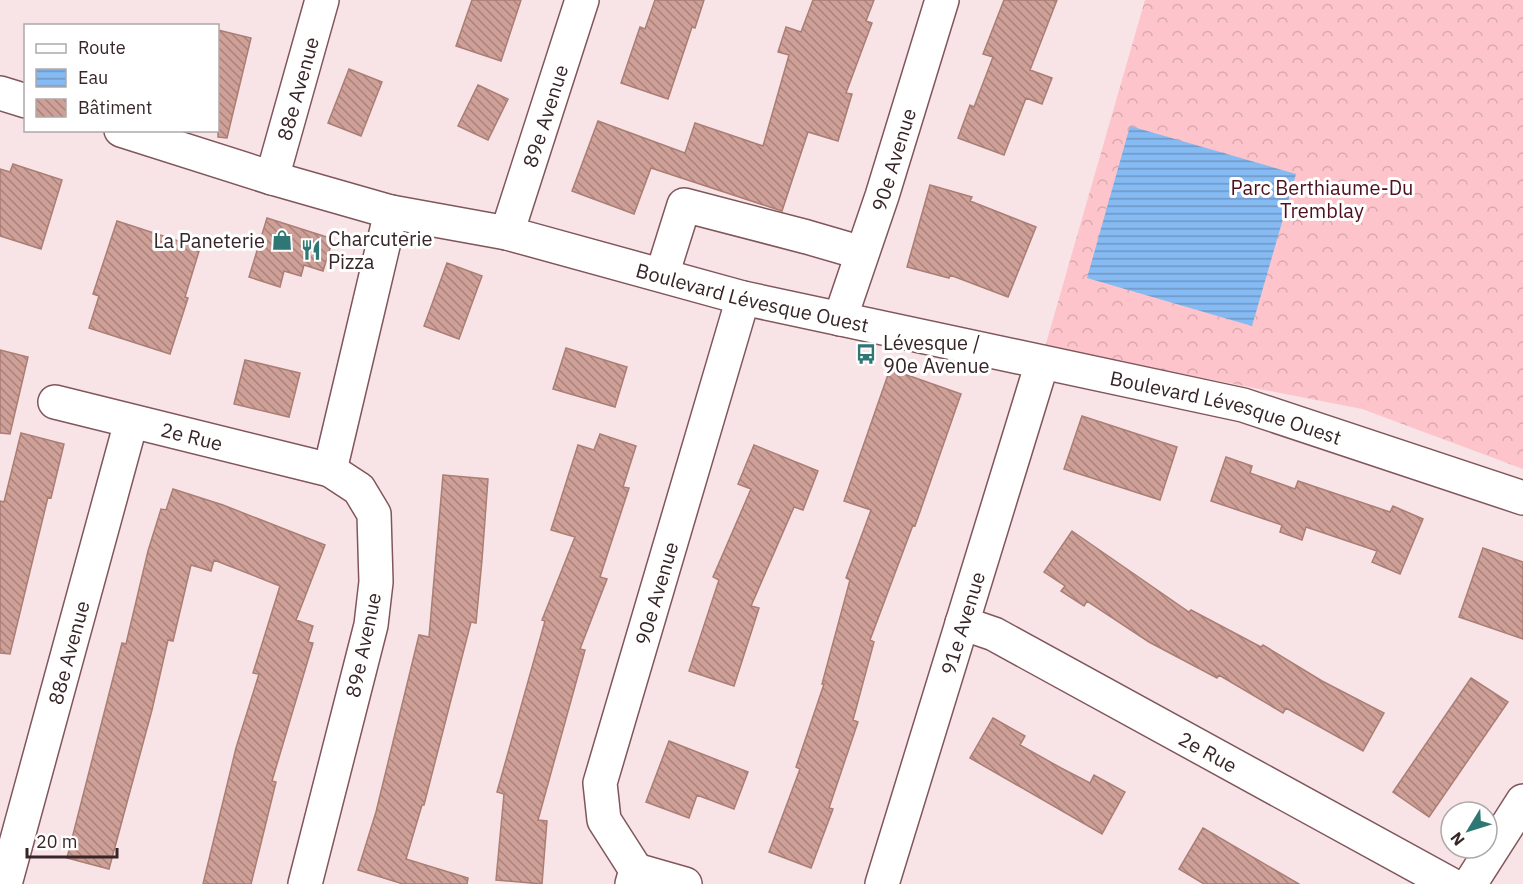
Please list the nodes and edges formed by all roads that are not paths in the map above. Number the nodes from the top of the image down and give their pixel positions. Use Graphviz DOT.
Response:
graph roads {
  1 [pos="322,0"];
  2 [pos="582,0"];
  3 [pos="942,0"];
  4 [pos="0,93"];
  5 [pos="24,99"];
  6 [pos="127,132"];
  7 [pos="272,178"];
  8 [pos="391,212"];
  9 [pos="507,233"];
  10 [pos="862,253"];
  11 [pos="662,275"];
  12 [pos="743,298"];
  13 [pos="840,319"];
  14 [pos="1042,363"];
  15 [pos="55,402"];
  16 [pos="130,422"];
  17 [pos="330,470"];
  18 [pos="1523,498"];
  19 [pos="962,623"];
  20 [pos="1523,801"];
  21 [pos="634,877"];
  22 [pos="5,884"];
  23 [pos="305,884"];
  24 [pos="685,884"];
  25 [pos="882,884"];
  26 [pos="1450,884"];
  27 [pos="1470,884"];
  1 -- 7 [label="street, 88e Avenue"];
  2 -- 9 [label="street, 89e Avenue"];
  3 -- 10 [label="street, 90e Avenue"];
  4 -- 5 [label="street"];
  6 -- 7 [label="street, Boulevard Lévesque Ouest"];
  7 -- 8 [label="street, Boulevard Lévesque Ouest"];
  8 -- 9 [label="street, Boulevard Lévesque Ouest"];
  8 -- 17 [label="street"];
  9 -- 11 [label="street, Boulevard Lévesque Ouest"];
  10 -- 11 [label="street"];
  10 -- 13 [label="street, 90e Avenue"];
  11 -- 12 [label="street, Boulevard Lévesque Ouest"];
  12 -- 13 [label="street, Boulevard Lévesque Ouest"];
  12 -- 21 [label="street, 90e Avenue"];
  13 -- 14 [label="street, Boulevard Lévesque Ouest"];
  14 -- 18 [label="street, Boulevard Lévesque Ouest"];
  14 -- 19 [label="street, 91e Avenue"];
  15 -- 16 [label="street, 2e Rue"];
  16 -- 17 [label="street, 2e Rue"];
  16 -- 22 [label="street, 88e Avenue"];
  17 -- 23 [label="street, 89e Avenue"];
  19 -- 25 [label="street, 91e Avenue"];
  19 -- 26 [label="street, 2e Rue"];
  20 -- 27 [label="street"];
  21 -- 24 [label="street"];
}
